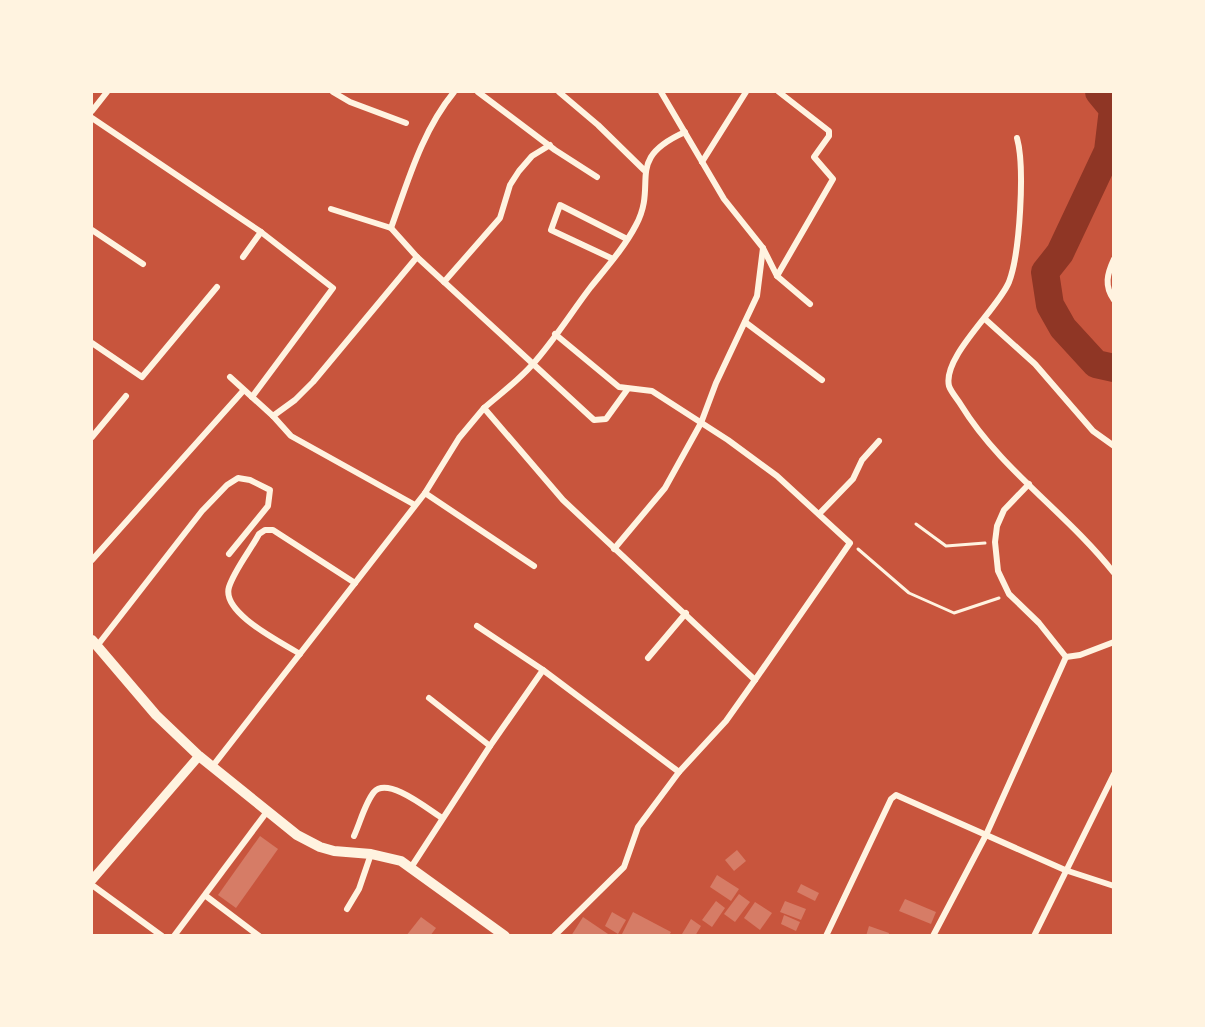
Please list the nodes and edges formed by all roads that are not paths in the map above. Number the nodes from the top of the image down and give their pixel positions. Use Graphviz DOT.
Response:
graph roads {
  1 [pos="106,92"];
  2 [pos="333,92"];
  3 [pos="454,92"];
  4 [pos="478,92"];
  5 [pos="559,92"];
  6 [pos="661,92"];
  7 [pos="746,92"];
  8 [pos="778,92"];
  9 [pos="92,111"];
  10 [pos="92,118"];
  11 [pos="406,123"];
  12 [pos="685,132"];
  13 [pos="1017,138"];
  14 [pos="550,145"];
  15 [pos="702,162"];
  16 [pos="644,170"];
  17 [pos="597,177"];
  18 [pos="332,209"];
  19 [pos="391,228"];
  20 [pos="92,230"];
  21 [pos="261,232"];
  22 [pos="627,240"];
  23 [pos="763,248"];
  24 [pos="243,256"];
  25 [pos="417,257"];
  26 [pos="613,259"];
  27 [pos="1113,259"];
  28 [pos="143,264"];
  29 [pos="777,276"];
  30 [pos="444,282"];
  31 [pos="217,287"];
  32 [pos="1113,300"];
  33 [pos="810,304"];
  34 [pos="985,319"];
  35 [pos="745,322"];
  36 [pos="555,333"];
  37 [pos="92,343"];
  38 [pos="533,364"];
  39 [pos="230,377"];
  40 [pos="822,380"];
  41 [pos="627,390"];
  42 [pos="243,391"];
  43 [pos="126,396"];
  44 [pos="252,397"];
  45 [pos="484,408"];
  46 [pos="273,416"];
  47 [pos="701,423"];
  48 [pos="92,437"];
  49 [pos="879,441"];
  50 [pos="1113,446"];
  51 [pos="1029,484"];
  52 [pos="424,494"];
  53 [pos="415,505"];
  54 [pos="819,514"];
  55 [pos="614,549"];
  56 [pos="229,554"];
  57 [pos="92,560"];
  58 [pos="534,566"];
  59 [pos="1113,573"];
  60 [pos="355,583"];
  61 [pos="686,613"];
  62 [pos="477,626"];
  63 [pos="1113,642"];
  64 [pos="94,643"];
  65 [pos="300,654"];
  66 [pos="1066,657"];
  67 [pos="648,658"];
  68 [pos="543,670"];
  69 [pos="755,680"];
  70 [pos="429,698"];
  71 [pos="490,746"];
  72 [pos="198,756"];
  73 [pos="211,767"];
  74 [pos="679,771"];
  75 [pos="1113,774"];
  76 [pos="266,813"];
  77 [pos="442,818"];
  78 [pos="986,835"];
  79 [pos="354,836"];
  80 [pos="371,854"];
  81 [pos="412,866"];
  82 [pos="1065,870"];
  83 [pos="92,880"];
  84 [pos="92,885"];
  85 [pos="1113,886"];
  86 [pos="206,896"];
  87 [pos="347,909"];
  88 [pos="162,936"];
  89 [pos="174,936"];
  90 [pos="259,936"];
  91 [pos="505,936"];
  92 [pos="554,936"];
  93 [pos="826,936"];
  94 [pos="933,936"];
  95 [pos="1034,936"];
  1 -- 9 [label="street"];
  2 -- 11 [label="street"];
  3 -- 19 [label="street"];
  4 -- 14 [label="street"];
  5 -- 16 [label="street"];
  6 -- 12 [label="street"];
  7 -- 15 [label="street"];
  8 -- 29 [label="street"];
  10 -- 21 [label="street"];
  12 -- 15 [label="street"];
  12 -- 16 [label="street"];
  13 -- 34 [label="street"];
  14 -- 17 [label="street"];
  14 -- 30 [label="street"];
  15 -- 23 [label="street"];
  16 -- 22 [label="street"];
  18 -- 19 [label="street"];
  19 -- 25 [label="street"];
  20 -- 28 [label="street"];
  21 -- 24 [label="street"];
  21 -- 44 [label="street"];
  22 -- 26 [label="street"];
  22 -- 26 [label="street"];
  23 -- 29 [label="street"];
  23 -- 35 [label="street"];
  25 -- 30 [label="street"];
  25 -- 46 [label="street"];
  26 -- 36 [label="street"];
  27 -- 32 [label="street"];
  29 -- 33 [label="street"];
  30 -- 38 [label="street"];
  31 -- 37 [label="street"];
  34 -- 50 [label="street"];
  34 -- 51 [label="street"];
  35 -- 40 [label="street"];
  35 -- 47 [label="street"];
  36 -- 38 [label="street"];
  36 -- 41 [label="street"];
  38 -- 41 [label="street"];
  38 -- 45 [label="street"];
  39 -- 42 [label="street"];
  41 -- 47 [label="street"];
  42 -- 44 [label="street"];
  42 -- 57 [label="street"];
  43 -- 48 [label="street"];
  44 -- 46 [label="street"];
  45 -- 52 [label="street"];
  45 -- 55 [label="street"];
  46 -- 53 [label="street"];
  47 -- 54 [label="street"];
  47 -- 55 [label="street"];
  49 -- 54 [label="street"];
  51 -- 59 [label="street"];
  51 -- 66 [label="street"];
  52 -- 53 [label="street"];
  52 -- 58 [label="street"];
  53 -- 60 [label="street"];
  54 -- 69 [label="street"];
  55 -- 61 [label="street"];
  56 -- 64 [label="street"];
  60 -- 65 [label="street"];
  60 -- 65 [label="street"];
  61 -- 67 [label="street"];
  61 -- 69 [label="street"];
  62 -- 68 [label="street"];
  63 -- 66 [label="street"];
  64 -- 72 [label="main road"];
  65 -- 73 [label="street"];
  66 -- 78 [label="street"];
  68 -- 71 [label="street"];
  68 -- 74 [label="street"];
  69 -- 74 [label="street"];
  70 -- 71 [label="street"];
  71 -- 77 [label="street"];
  72 -- 73 [label="main road"];
  72 -- 83 [label="street"];
  73 -- 76 [label="main road"];
  74 -- 92 [label="street"];
  75 -- 82 [label="street"];
  76 -- 80 [label="main road"];
  76 -- 86 [label="street"];
  77 -- 79 [label="street"];
  77 -- 81 [label="street"];
  78 -- 82 [label="street"];
  78 -- 93 [label="street"];
  78 -- 94 [label="street"];
  80 -- 81 [label="main road"];
  80 -- 87 [label="street"];
  81 -- 91 [label="main road"];
  82 -- 85 [label="street"];
  82 -- 95 [label="street"];
  84 -- 88 [label="street"];
  86 -- 89 [label="street"];
  86 -- 90 [label="street"];
}
